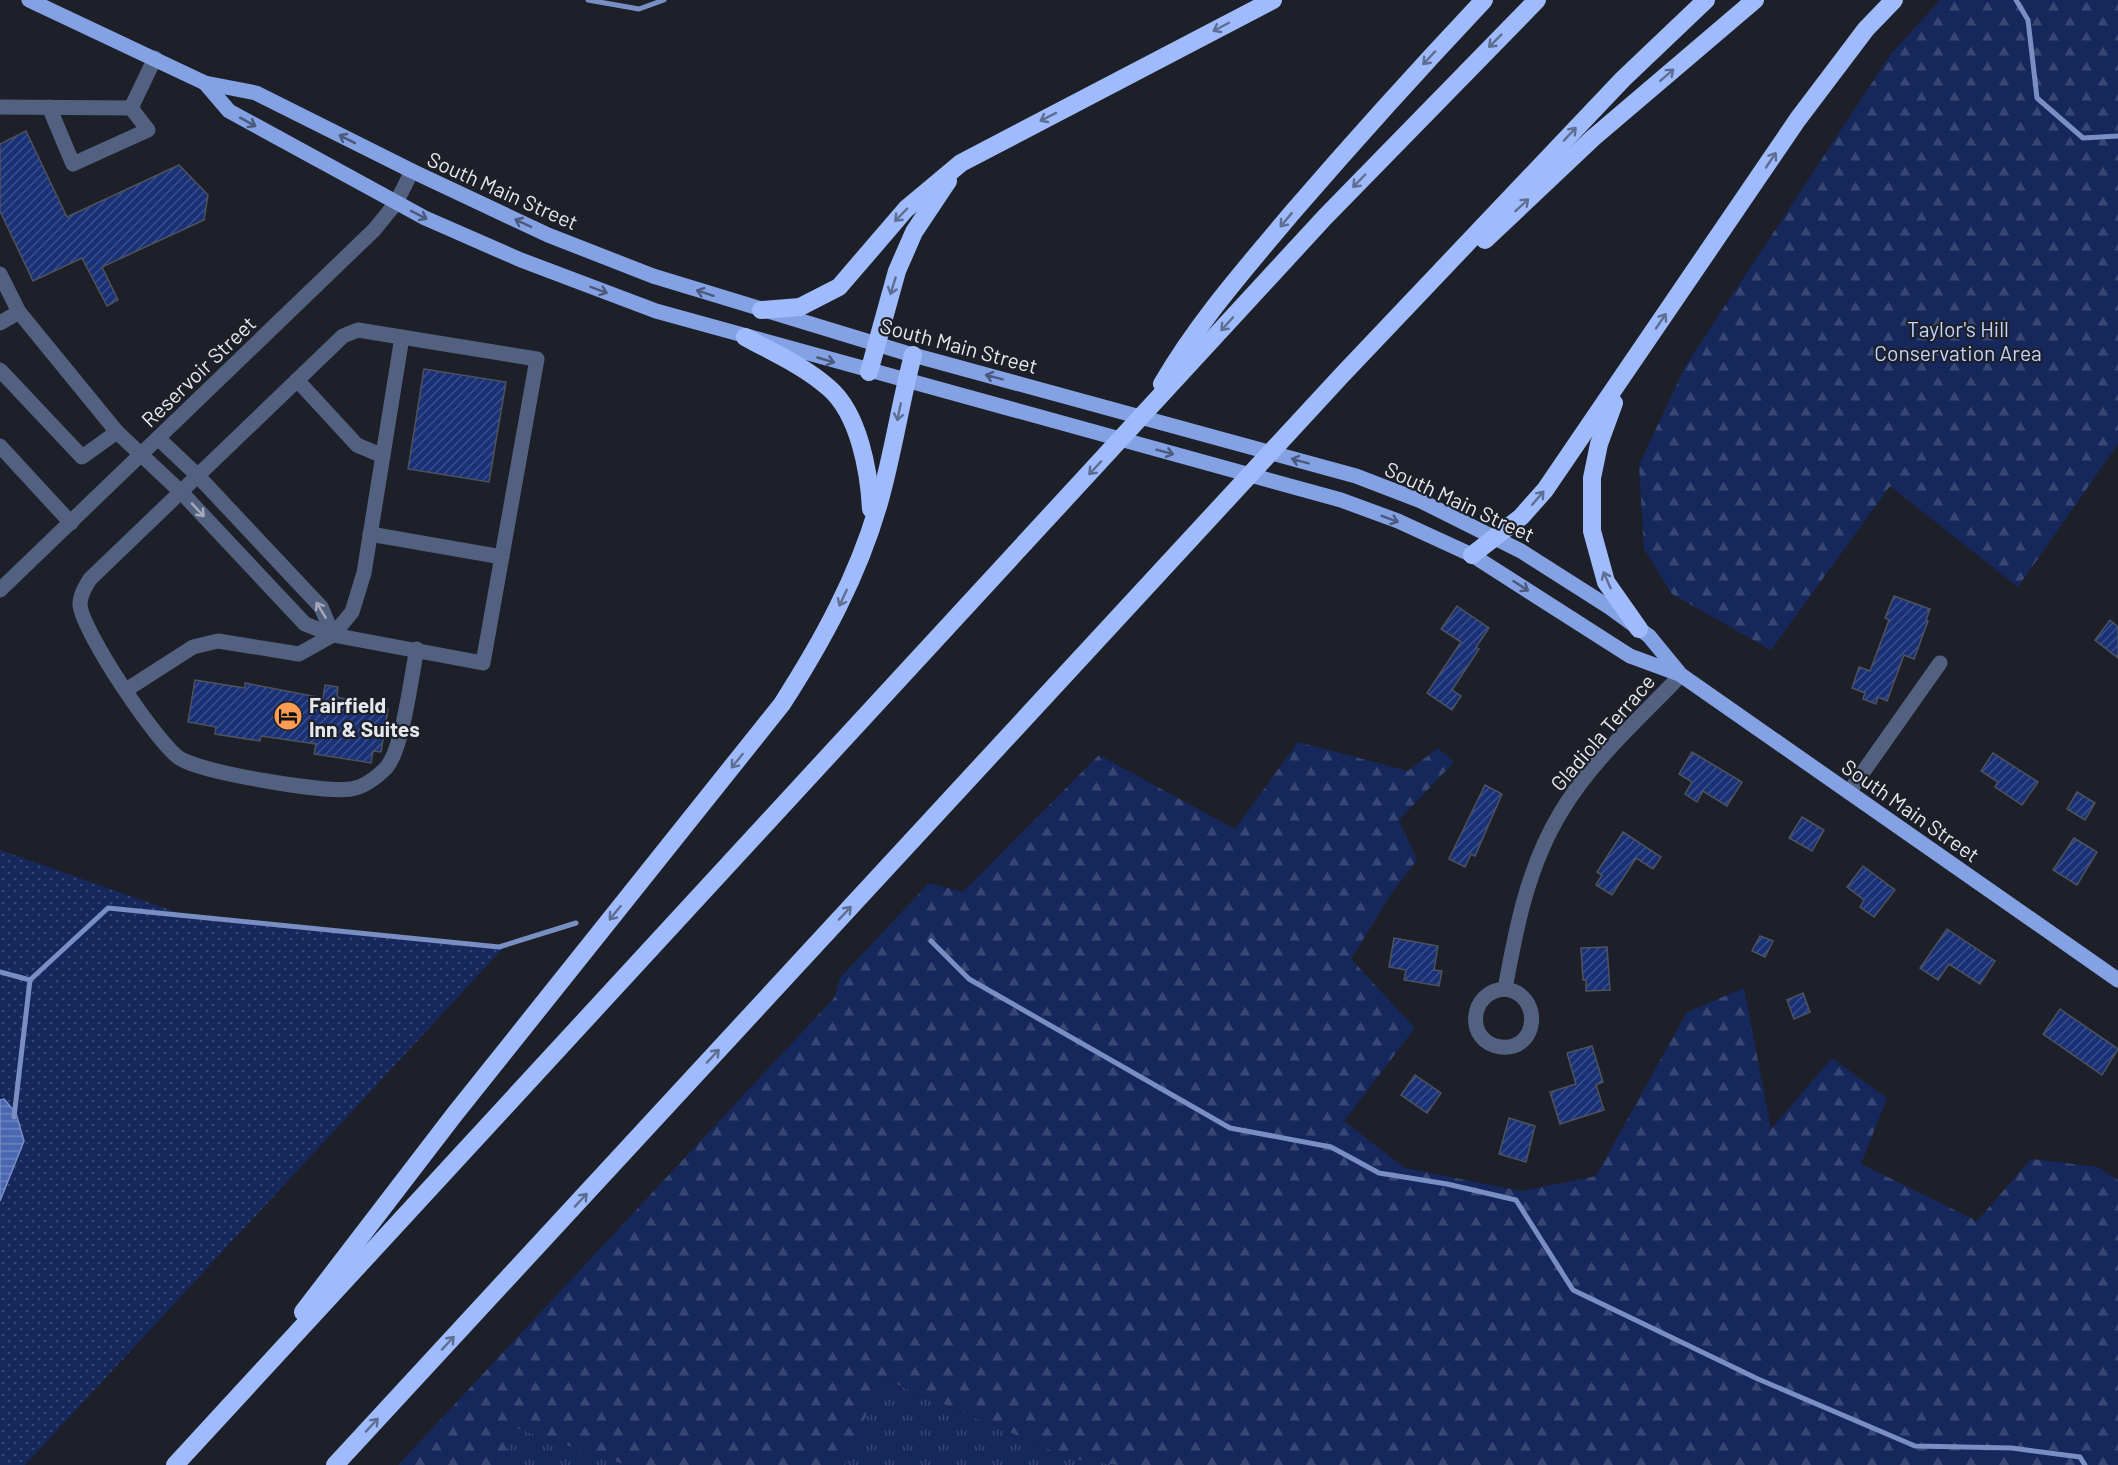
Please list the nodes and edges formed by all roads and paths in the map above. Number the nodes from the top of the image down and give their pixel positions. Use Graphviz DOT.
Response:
graph roads {
  1 [pos="29,0"];
  2 [pos="1273,0"];
  3 [pos="1484,0"];
  4 [pos="1537,0"];
  5 [pos="1706,0"];
  6 [pos="1755,0"];
  7 [pos="1894,0"];
  8 [pos="155,58"];
  9 [pos="205,83"];
  10 [pos="0,107"];
  11 [pos="49,107"];
  12 [pos="131,108"];
  13 [pos="961,163"];
  14 [pos="412,171"];
  15 [pos="396,203"];
  16 [pos="0,274"];
  17 [pos="761,310"];
  18 [pos="19,312"];
  19 [pos="0,323"];
  20 [pos="745,337"];
  21 [pos="402,338"];
  22 [pos="876,344"];
  23 [pos="1640,352"];
  24 [pos="913,355"];
  25 [pos="0,370"];
  26 [pos="868,372"];
  27 [pos="1342,375"];
  28 [pos="297,380"];
  29 [pos="906,382"];
  30 [pos="1142,417"];
  31 [pos="117,432"];
  32 [pos="159,439"];
  33 [pos="0,446"];
  34 [pos="142,453"];
  35 [pos="383,456"];
  36 [pos="197,475"];
  37 [pos="182,493"];
  38 [pos="70,523"];
  39 [pos="872,524"];
  40 [pos="370,534"];
  41 [pos="1495,538"];
  42 [pos="1472,555"];
  43 [pos="502,557"];
  44 [pos="0,590"];
  45 [pos="1639,629"];
  46 [pos="333,636"];
  47 [pos="417,649"];
  48 [pos="1940,663"];
  49 [pos="1681,675"];
  50 [pos="126,690"];
  51 [pos="1849,792"];
  52 [pos="2118,980"];
  53 [pos="1505,989"];
  54 [pos="237,1398"];
  55 [pos="175,1465"];
  56 [pos="335,1465"];
  1 -- 8 [label="main road, South Main Street"];
  2 -- 13 [label="highway, one-way"];
  3 -- 30 [label="highway, one-way"];
  4 -- 30 [label="highway, one-way"];
  27 -- 5 [label="highway, one-way"];
  27 -- 6 [label="highway, one-way"];
  23 -- 7 [label="highway, one-way"];
  8 -- 9 [label="main road, South Main Street"];
  8 -- 12 [label="street"];
  14 -- 9 [label="main road, South Main Street, one-way"];
  9 -- 15 [label="main road, South Main Street, one-way"];
  10 -- 11 [label="street"];
  11 -- 12 [label="street"];
  11 -- 12 [label="street"];
  13 -- 17 [label="highway, one-way"];
  13 -- 22 [label="highway, one-way"];
  14 -- 15 [label="street, Reservoir Street"];
  17 -- 14 [label="main road, South Main Street, one-way"];
  15 -- 20 [label="main road, South Main Street, one-way"];
  15 -- 32 [label="street, Reservoir Street"];
  16 -- 18 [label="street"];
  17 -- 22 [label="main road, South Main Street"];
  18 -- 19 [label="street"];
  18 -- 31 [label="street"];
  20 -- 26 [label="main road, South Main Street, one-way"];
  20 -- 39 [label="highway"];
  21 -- 28 [label="street"];
  21 -- 35 [label="street"];
  21 -- 43 [label="street"];
  22 -- 24 [label="main road, South Main Street"];
  22 -- 26 [label="highway"];
  41 -- 23 [label="highway, one-way"];
  45 -- 23 [label="highway, one-way"];
  24 -- 29 [label="highway"];
  41 -- 24 [label="main road, South Main Street, one-way"];
  25 -- 31 [label="street"];
  26 -- 29 [label="main road, South Main Street"];
  56 -- 27 [label="highway, one-way"];
  28 -- 35 [label="street"];
  28 -- 36 [label="street"];
  29 -- 39 [label="highway, one-way"];
  29 -- 42 [label="main road, South Main Street, one-way"];
  30 -- 54 [label="highway, one-way"];
  31 -- 34 [label="street"];
  32 -- 34 [label="street, Reservoir Street"];
  32 -- 36 [label="street"];
  33 -- 38 [label="street"];
  34 -- 37 [label="street"];
  34 -- 38 [label="street, Reservoir Street"];
  35 -- 40 [label="street"];
  36 -- 37 [label="street"];
  46 -- 36 [label="street, one-way"];
  37 -- 46 [label="street, one-way"];
  37 -- 50 [label="street"];
  38 -- 44 [label="street, Reservoir Street"];
  39 -- 54 [label="highway, one-way"];
  40 -- 43 [label="street"];
  40 -- 46 [label="street"];
  41 -- 42 [label="highway"];
  41 -- 45 [label="main road, South Main Street"];
  42 -- 49 [label="main road, South Main Street, one-way"];
  43 -- 47 [label="street"];
  45 -- 49 [label="main road, South Main Street"];
  46 -- 47 [label="street"];
  46 -- 50 [label="street"];
  47 -- 50 [label="street"];
  48 -- 51 [label="street"];
  49 -- 51 [label="main road, South Main Street"];
  49 -- 53 [label="street, Gladiola Terrace"];
  51 -- 52 [label="main road, South Main Street"];
  54 -- 55 [label="highway"];
}
